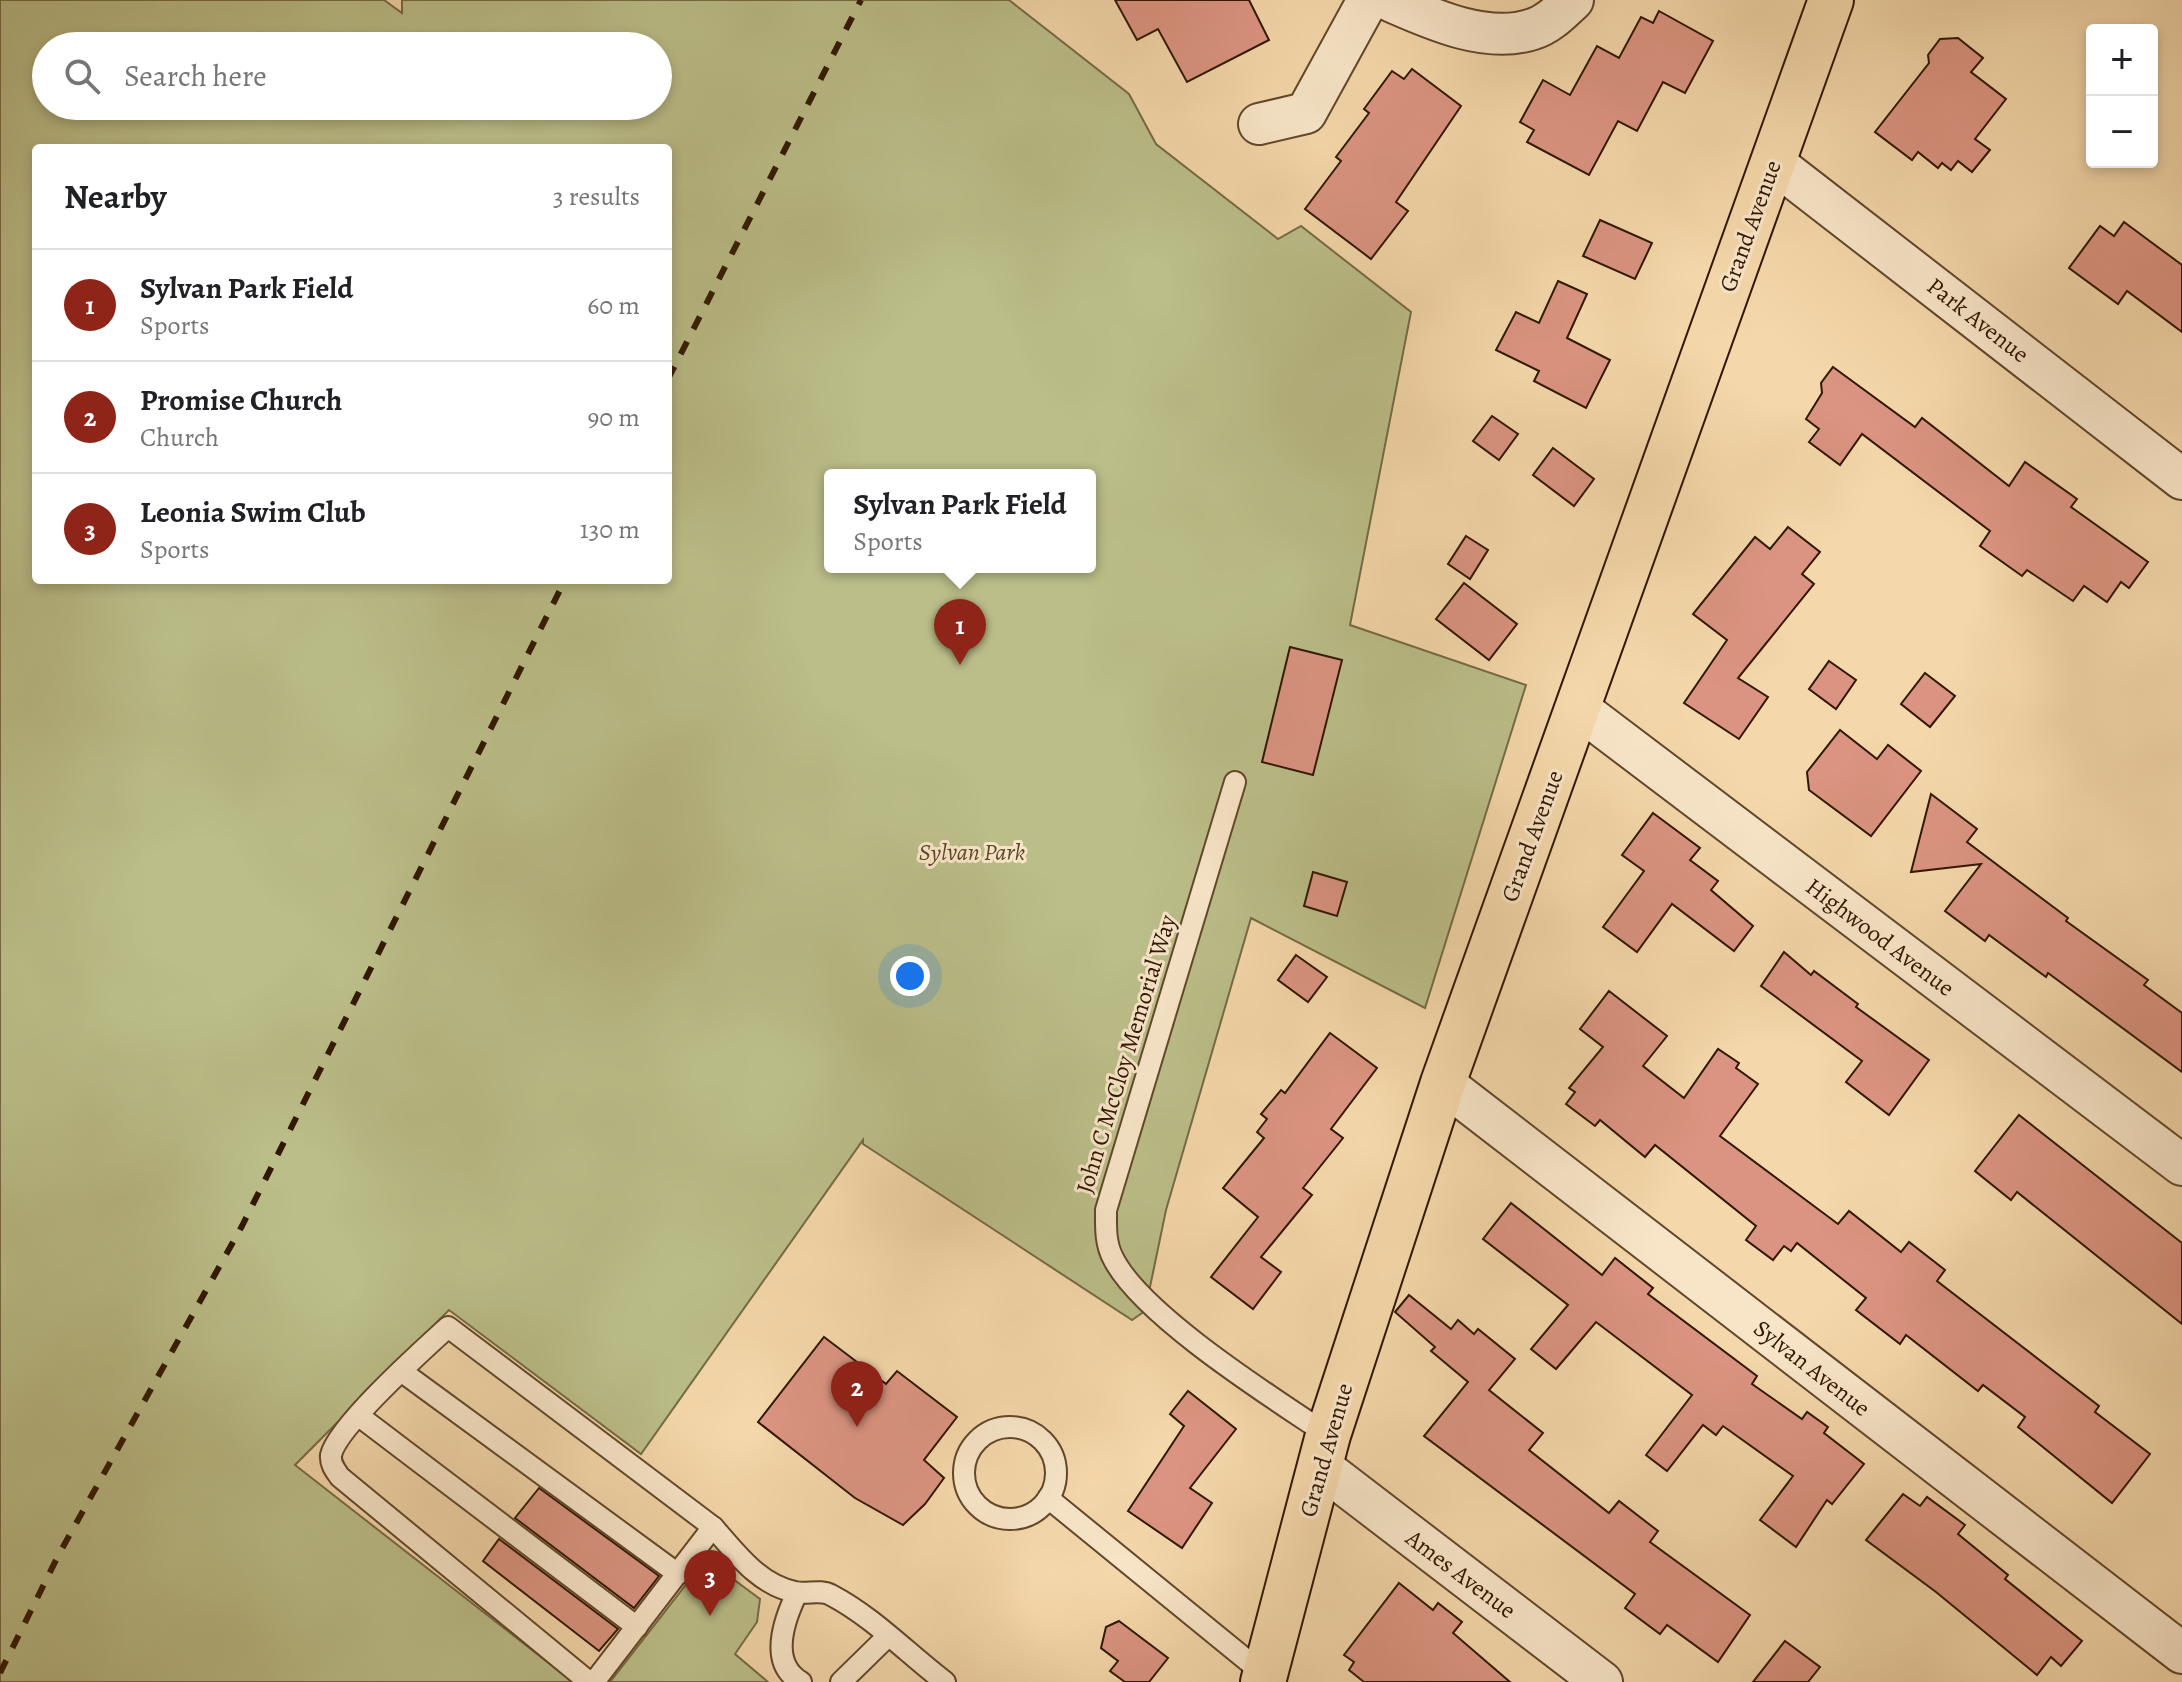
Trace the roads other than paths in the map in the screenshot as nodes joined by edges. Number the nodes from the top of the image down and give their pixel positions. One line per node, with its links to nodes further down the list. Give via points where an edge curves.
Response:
1 (1368, 0): 5 (street, via 1306,113)
2 (1388, 0): 3 (street, via 1433,20 1494,33 1532,30)
3 (1573, 0)
4 (1831, 0): 6 (main road, Grand Avenue)
5 (1259, 124)
6 (1773, 162): 7 (street, Park Avenue); 8 (main road, Grand Avenue)
7 (2182, 479)
8 (1578, 708): 10 (main road, Grand Avenue); 11 (street, Highwood Avenue)
9 (1235, 782): 14 (lane, John C McCloy Memorial Way, via 1106,1210 1106,1234 1112,1258 1129,1282)
10 (1443, 1083): 14 (main road, Grand Avenue); 21 (street, Sylvan Avenue)
11 (2182, 1165)
12 (401, 1371): 13 (lane); 16 (lane, via 448,1327); 17 (lane)
13 (359, 1416): 19 (lane); 23 (lane, via 331,1452 331,1464 340,1477)
14 (1324, 1450): 22 (main road, Grand Avenue); 27 (street, Ames Avenue)
15 (1048, 1498): 15 (lane, via 1056,1470 1045,1442 1034,1433 1005,1426 978,1439 969,1450 964,1481 979,1508 1008,1519 1037,1510); 22 (lane)
16 (713, 1527): 17 (lane); 18 (lane, via 772,1585)
17 (678, 1574): 19 (lane)
18 (797, 1593): 20 (lane, via 827,1592); 24 (lane, via 782,1637 784,1665)
19 (637, 1627): 23 (lane)
20 (888, 1636): 25 (lane); 26 (lane)
21 (2182, 1653)
22 (1264, 1679)
23 (591, 1682)
24 (801, 1682)
25 (841, 1682)
26 (945, 1682)
27 (1602, 1682)

